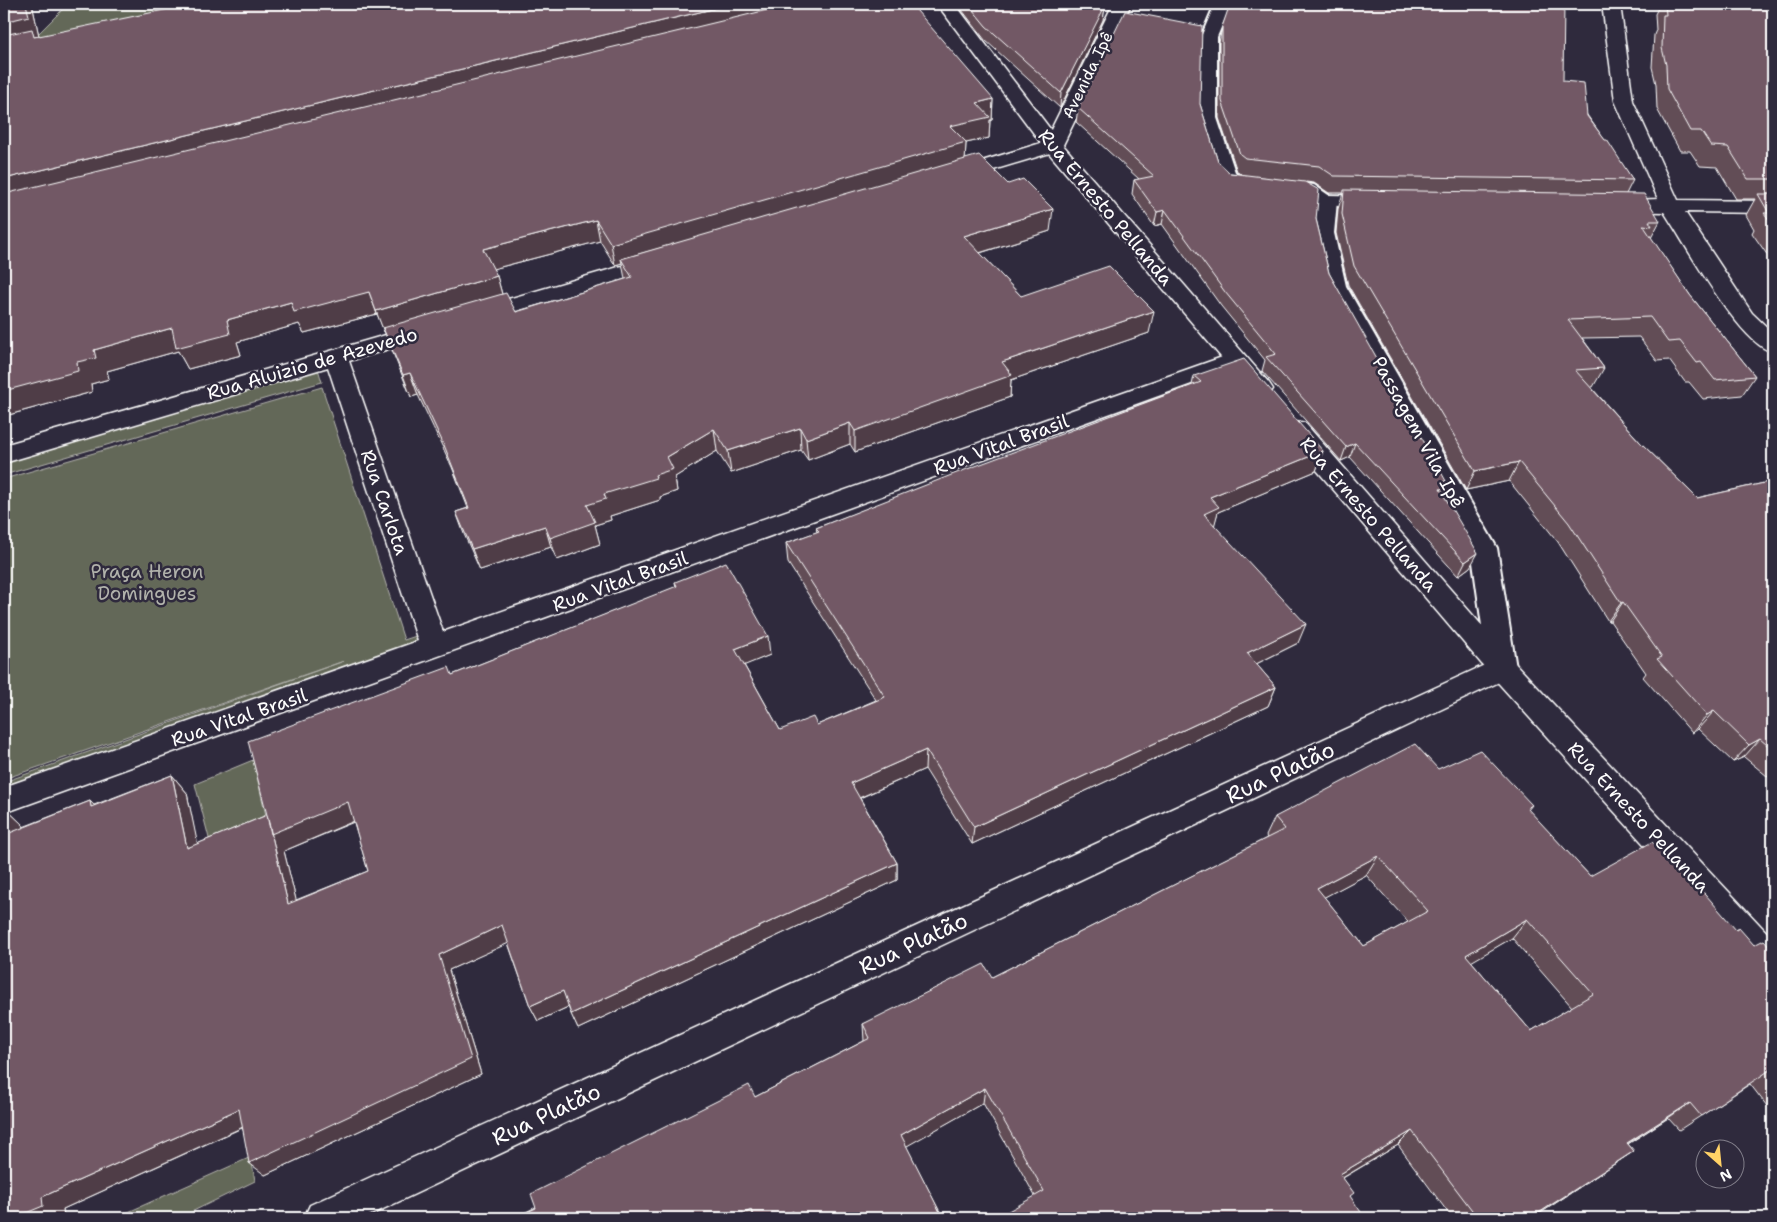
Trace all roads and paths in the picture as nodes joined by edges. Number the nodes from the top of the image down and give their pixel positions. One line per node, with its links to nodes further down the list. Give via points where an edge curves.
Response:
1 (946, 4): 5 (street, Rua Ernesto Pellanda)
2 (1122, 4): 5 (street, Avenida Ipê)
3 (1223, 4): 7 (lane, via 1209,37 1208,118 1226,174 1234,181 1307,190)
4 (1611, 4): 10 (street, via 1624,102)
5 (1053, 146): 6 (street); 15 (street, Rua Ernesto Pellanda)
6 (930, 182)
7 (1327, 201): 8 (street); 18 (lane, Passagem Vila Ipê, via 1324,233 1336,286 1484,548)
8 (1396, 202)
9 (1593, 205): 10 (street)
10 (1672, 206): 11 (street); 13 (street, via 1744,318)
11 (1773, 207)
12 (681, 255): 14 (street, Rua Aluizio de Azevedo)
13 (1773, 345)
14 (336, 356): 16 (street, Rua Aluizio de Azevedo); 17 (street, Rua Carlota)
15 (1236, 360): 17 (street, Rua Vital Brasil); 18 (street, Rua Ernesto Pellanda)
16 (4, 454)
17 (434, 648): 19 (street, Rua Vital Brasil)
18 (1502, 668): 20 (street, Rua Ernesto Pellanda); 21 (street, Rua Platão)
19 (4, 800)
20 (1773, 963)
21 (323, 1218)

